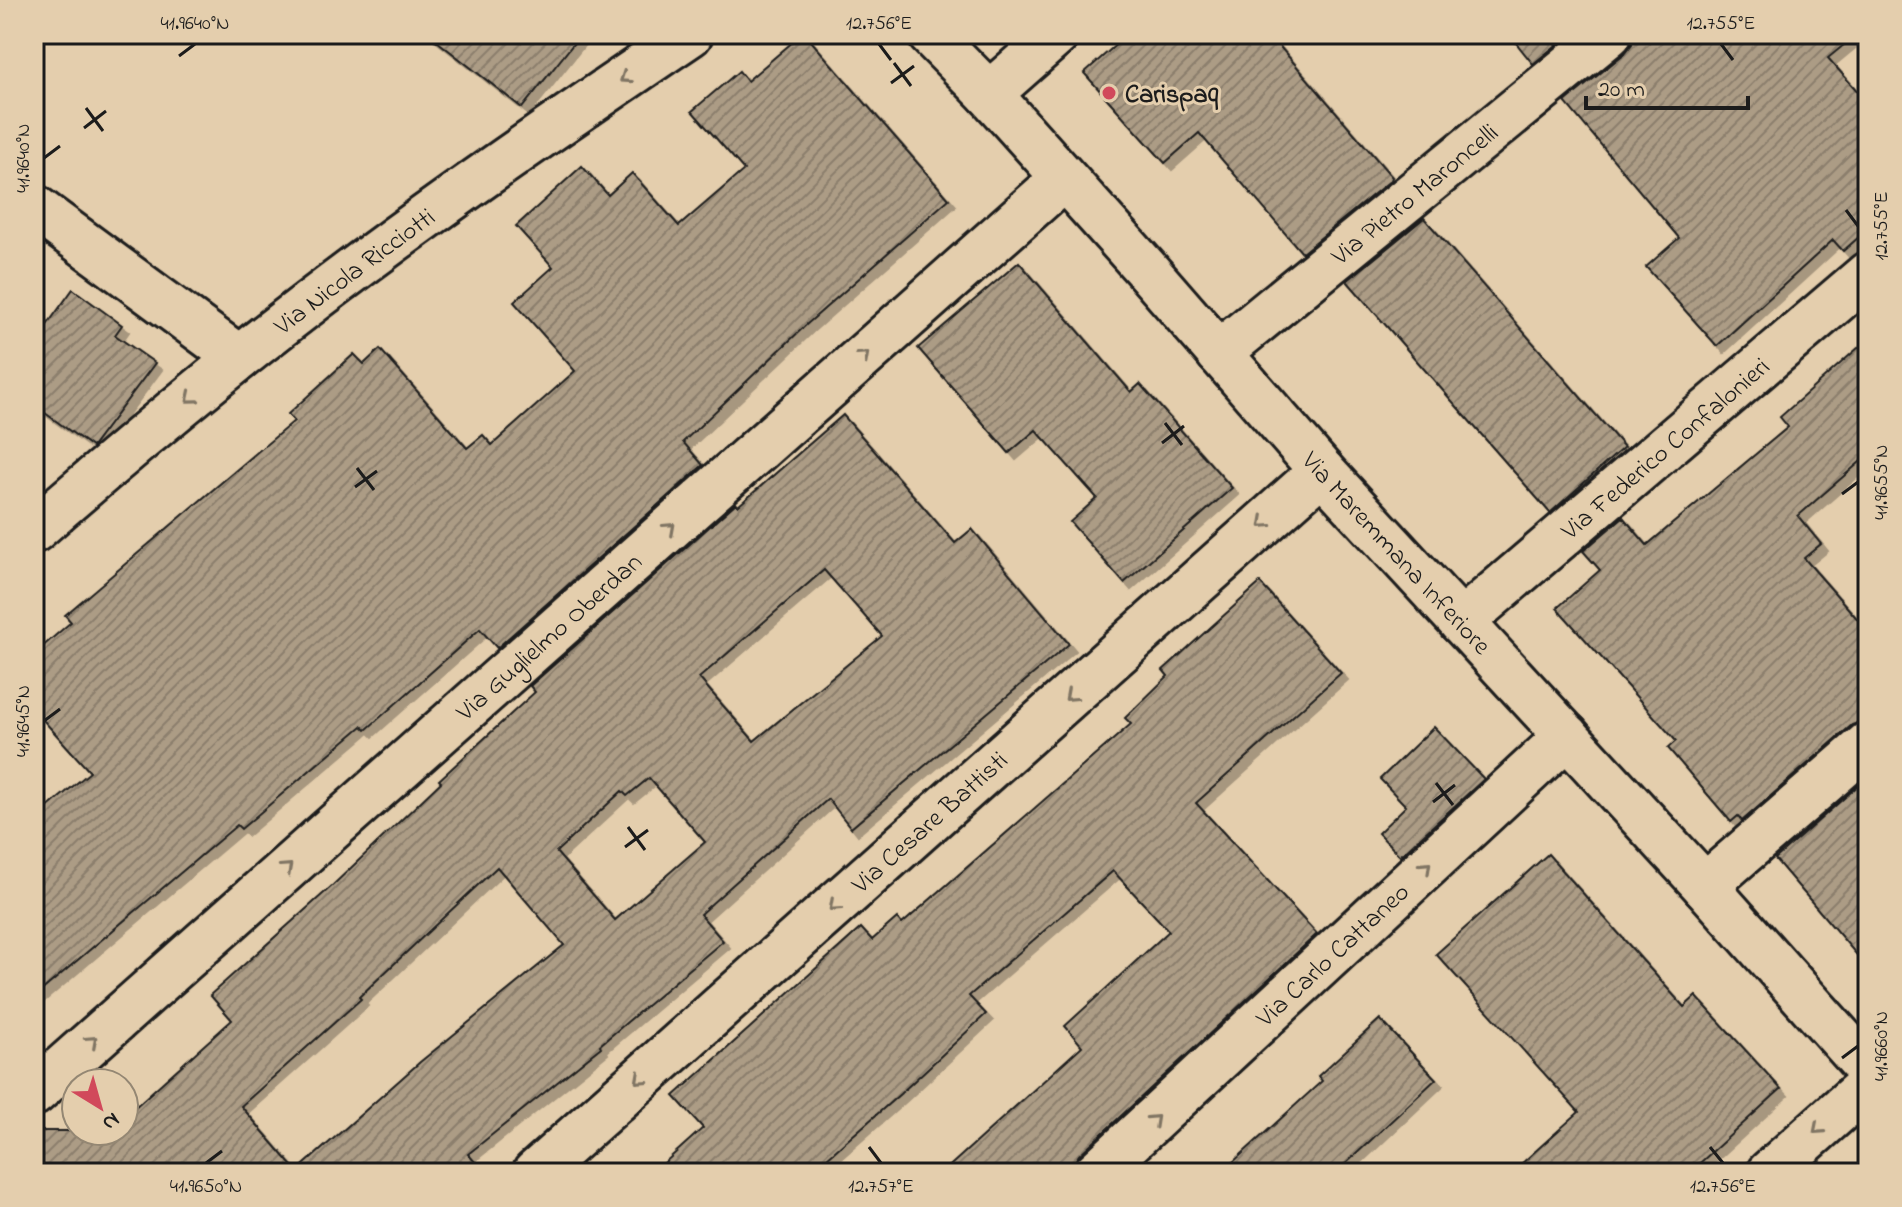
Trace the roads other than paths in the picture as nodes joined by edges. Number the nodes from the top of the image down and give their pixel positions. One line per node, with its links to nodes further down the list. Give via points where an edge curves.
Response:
1 (690, 34): 10 (street, Via Nicola Ricciotti, one-way to 10, via 440,206)
2 (930, 34): 5 (street, Via Maremmana Inferiore)
3 (1057, 34): 5 (street)
4 (1609, 34): 9 (street, Via Pietro Maroncelli)
5 (989, 94): 6 (street, Via Maremmana Inferiore)
6 (1063, 179): 9 (street, Via Maremmana Inferiore); 19 (street, Via Guglielmo Oberdan, one-way to 6)
7 (34, 207): 10 (street)
8 (1868, 274): 13 (street, Via Federico Confalonieri)
9 (1219, 353): 11 (street, Via Maremmana Inferiore)
10 (239, 358): 12 (street, Via Nicola Ricciotti, one-way to 12)
11 (1322, 471): 13 (street, Via Maremmana Inferiore); 20 (street, Via Cesare Battisti, one-way to 20)
12 (34, 530)
13 (1461, 622): 14 (street, Via Maremmana Inferiore)
14 (1567, 736): 16 (street, Via Maremmana Inferiore); 21 (street, Via Carlo Cattaneo, one-way to 14)
15 (1868, 744): 16 (street)
16 (1705, 886): 17 (street, Via Maremmana Inferiore)
17 (1868, 1069)
18 (1868, 1085): 22 (street, one-way to 22)
19 (34, 1093)
20 (535, 1173)
21 (1096, 1173)
22 (1769, 1173)

